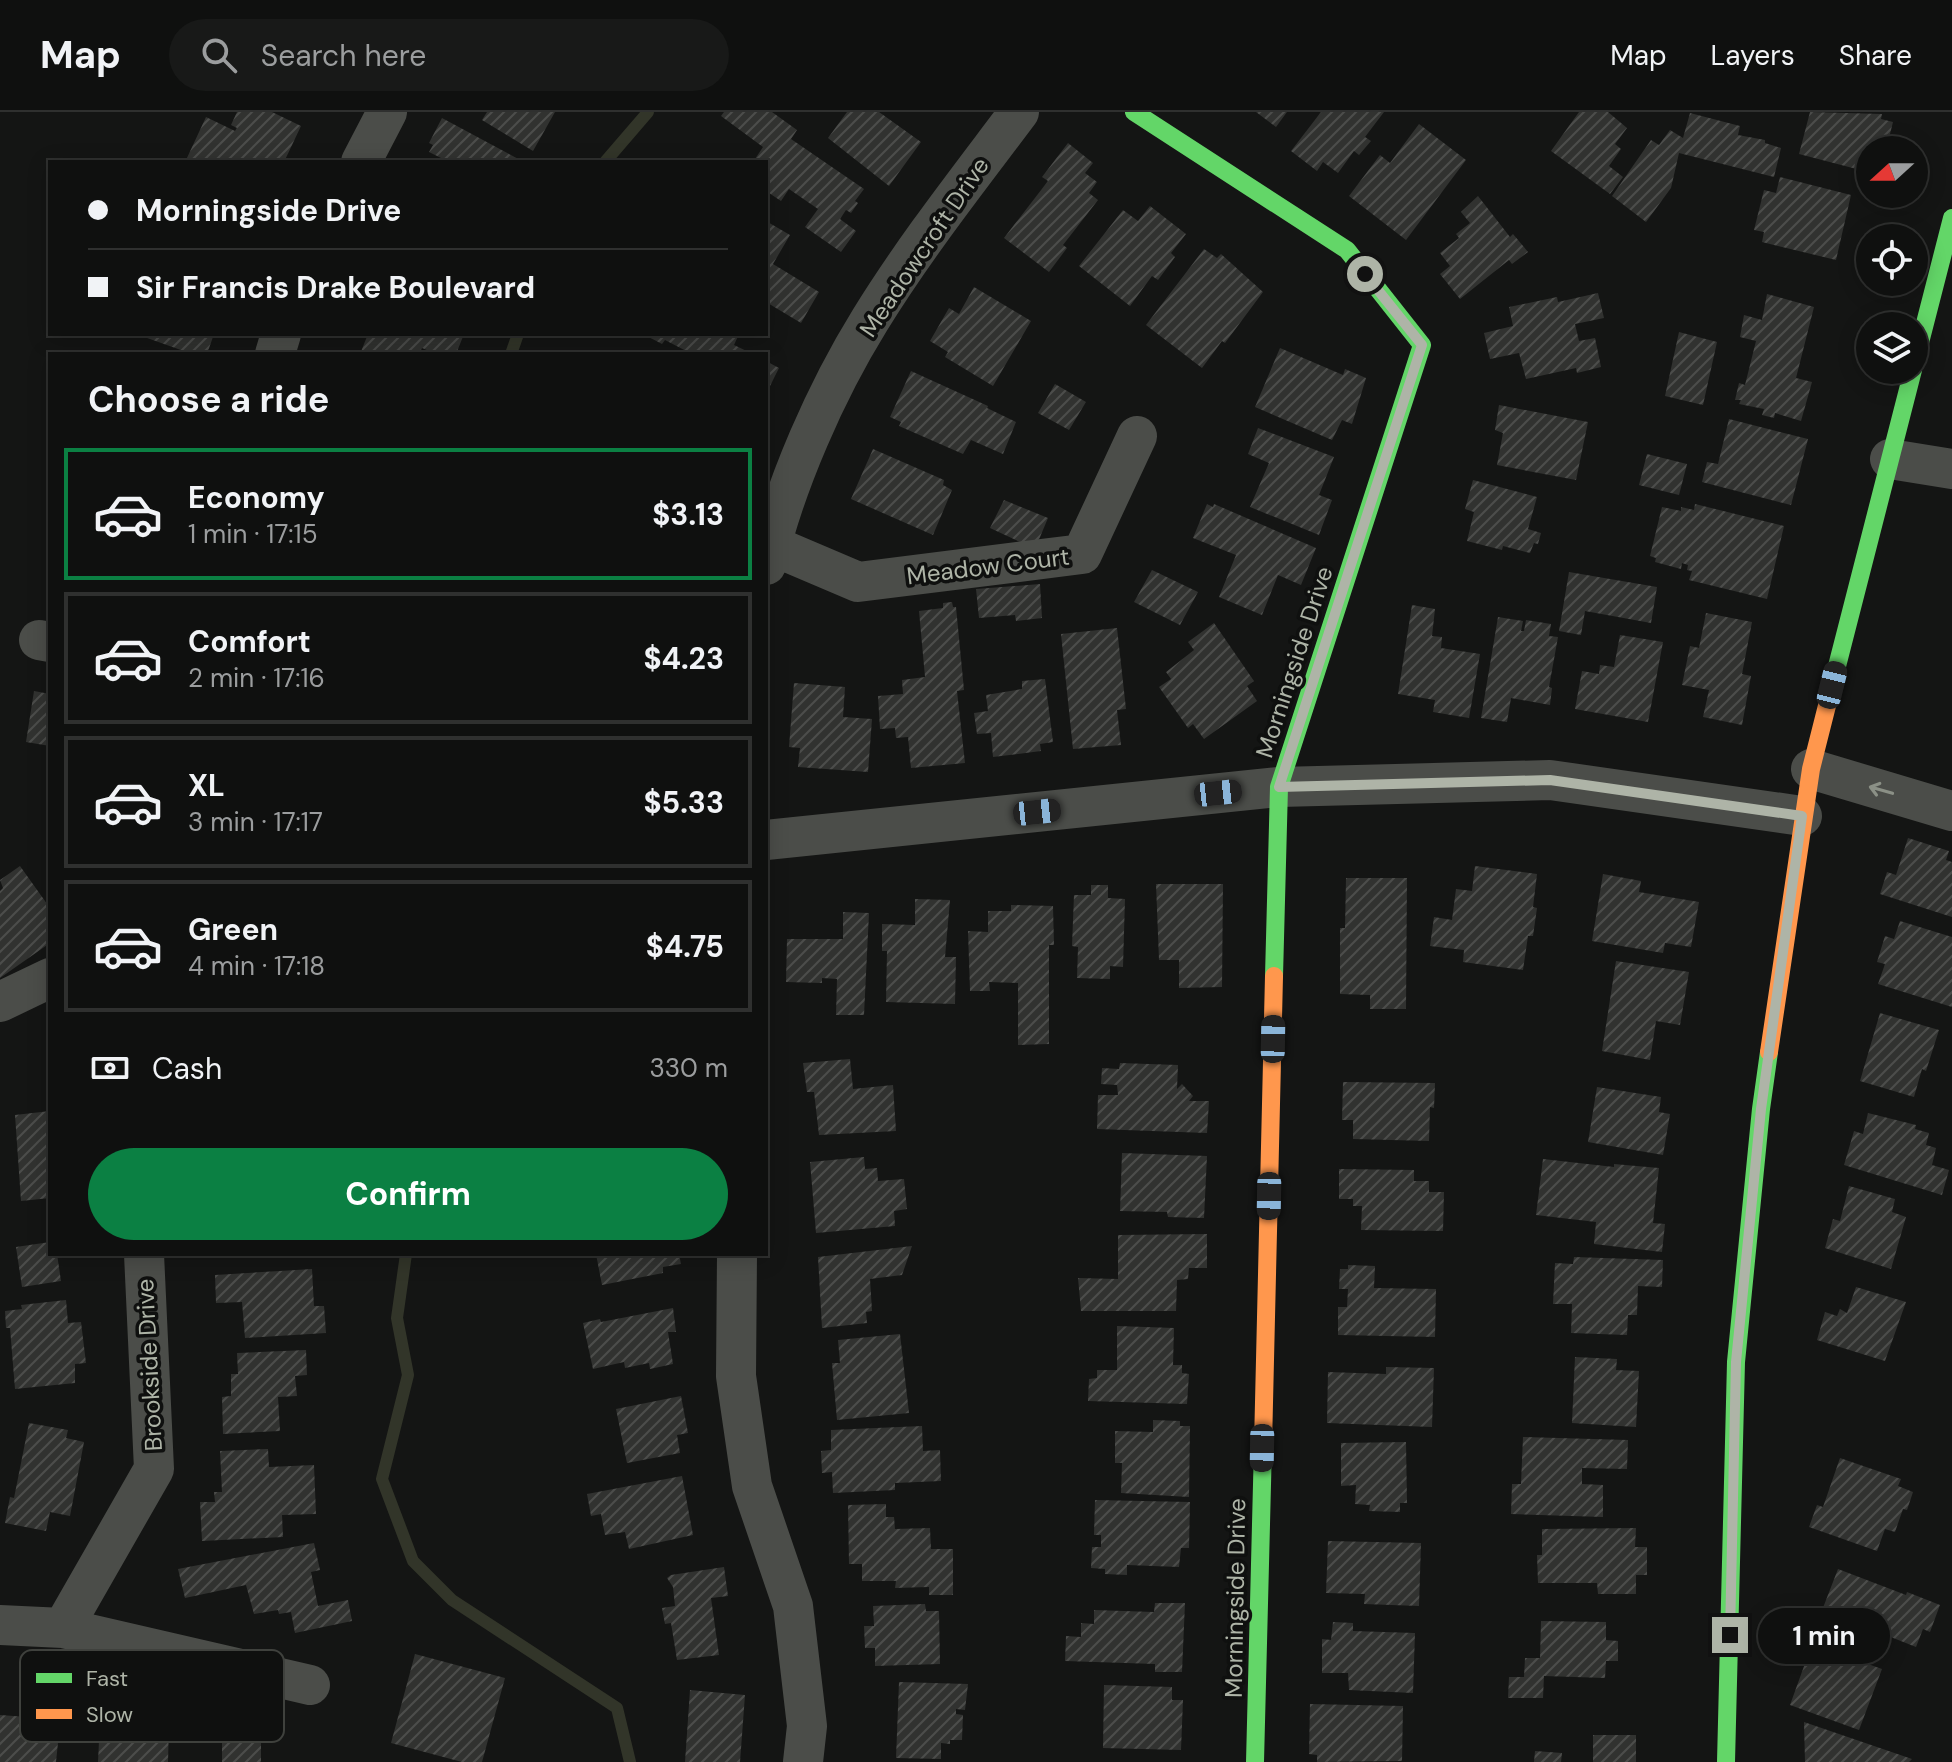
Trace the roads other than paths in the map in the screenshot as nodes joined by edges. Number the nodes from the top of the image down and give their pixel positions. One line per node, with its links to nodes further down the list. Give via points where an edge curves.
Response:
1 (387, 112): 4 (street)
2 (1019, 112): 11 (street, Meadowcroft Drive, via 870,321 811,433)
3 (1134, 112): 13 (street, Morningside Drive, via 1347,250 1422,345)
4 (362, 160)
5 (1952, 218): 6 (street)
6 (1928, 312)
7 (1909, 384): 9 (street)
8 (1137, 436): 11 (street, Meadow Court, via 1082,554 858,582)
9 (1890, 459): 10 (street); 12 (street)
10 (1952, 469)
11 (768, 555)
12 (1811, 769): 14 (street, one-way to 12); 15 (street)
13 (1279, 787): 15 (street, via 1550,780); 16 (street); 27 (street, Morningside Drive)
14 (1952, 811)
15 (1802, 816): 28 (street, via 1761,1109 1736,1362)
16 (768, 840)
17 (48, 979): 18 (street)
18 (0, 1002)
19 (144, 1256): 22 (street, Brookside Drive, via 154,1469)
20 (737, 1256): 26 (street, via 736,1376 752,1486 793,1606 807,1726)
21 (0, 1625): 22 (street)
22 (63, 1628): 23 (street)
23 (158, 1650)
24 (284, 1679): 25 (street)
25 (310, 1685)
26 (803, 1762)
27 (1255, 1762)
28 (1726, 1762)

